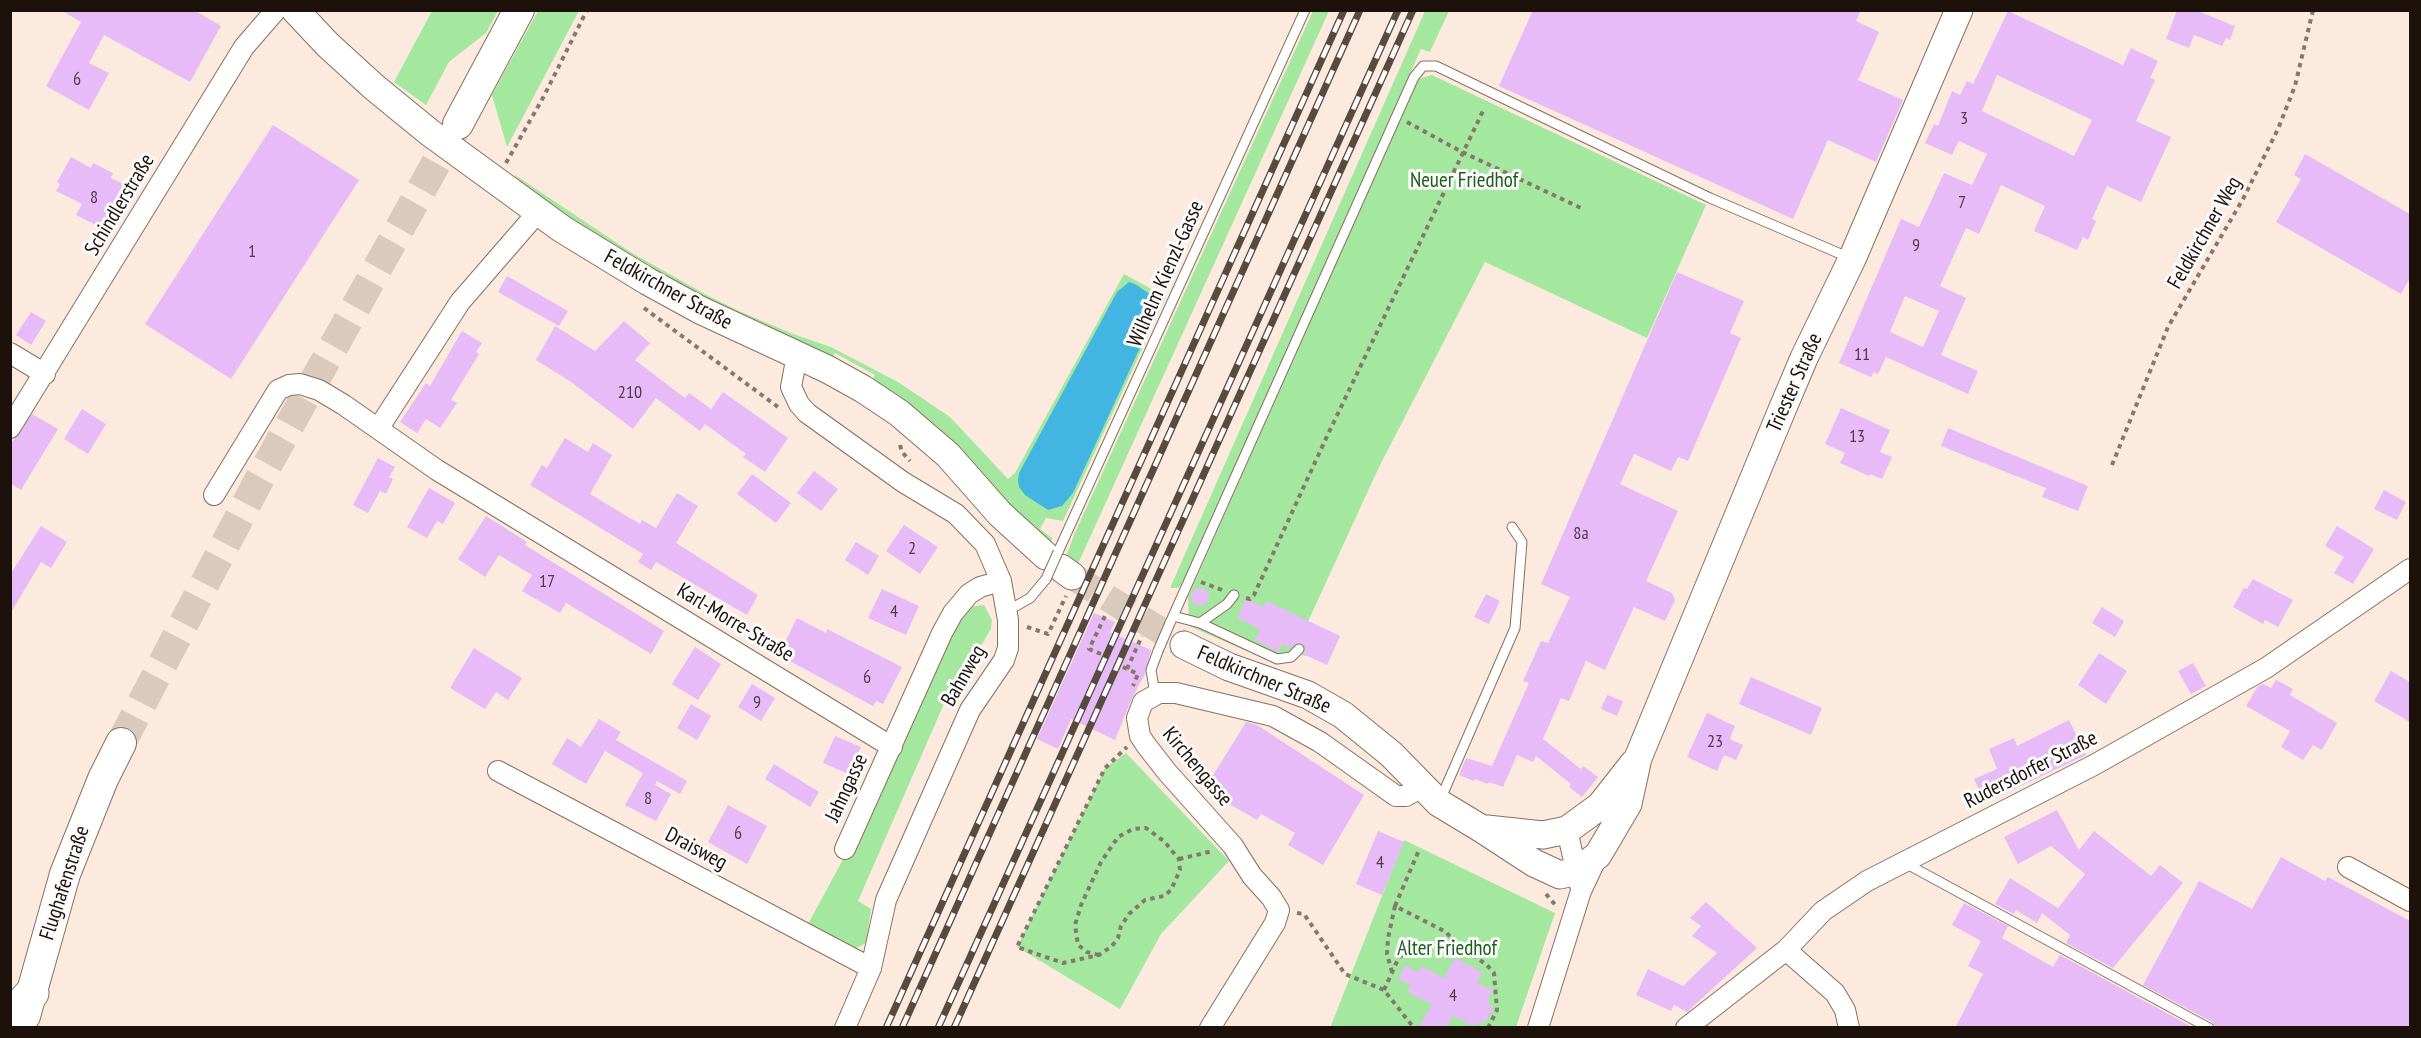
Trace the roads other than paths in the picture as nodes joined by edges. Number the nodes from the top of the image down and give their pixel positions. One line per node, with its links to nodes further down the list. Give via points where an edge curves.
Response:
1 (276, 10): 11 (street, Schindlerstraße, via 244,47)
2 (295, 10): 7 (street, Feldkirchner Straße, via 374,87)
3 (519, 10): 6 (main road)
4 (1305, 10): 17 (lane, Wilhelm Kienzl-Gasse)
5 (1959, 10): 8 (street, Triester Straße)
6 (458, 124)
7 (538, 212): 10 (street, Feldkirchner Straße, via 647,281); 13 (street, via 460,302)
8 (1852, 260): 22 (lane, via 1710,198 1436,66 1418,71 1191,577); 27 (street, Triester Straße, via 1804,358)
9 (10, 353): 11 (street)
10 (797, 355): 17 (street, Feldkirchner Straße, via 863,389 915,426); 18 (street, Bahnweg, via 791,387 799,404 820,424 956,514 986,544)
11 (45, 374): 12 (street, Schindlerstraße)
12 (10, 428)
13 (378, 429): 14 (street, Karl-Morre-Straße, via 319,390 289,385 278,390 271,400); 26 (street, Karl-Morre-Straße, via 437,470)
14 (214, 495)
15 (1512, 527): 29 (lane, via 1522,542 1515,628)
16 (2410, 569): 33 (street, Rudersdorfer Straße, via 2266,668 2094,765)
17 (1059, 570): 20 (lane, Wilhelm Kienzl-Gasse, via 1030,598)
18 (1000, 581): 20 (street, Bahnweg); 26 (street, via 969,594 953,613)
19 (1234, 595): 21 (lane)
20 (1006, 608): 38 (street, Bahnweg, via 1009,635 1004,660 969,710 886,900)
21 (1200, 623): 22 (lane); 23 (lane, via 1277,659 1291,657)
22 (1171, 634): 24 (lane, via 1151,669); 29 (street, Feldkirchner Straße, via 1229,667 1328,705 1375,739)
23 (1299, 649)
24 (1155, 694): 29 (street, Kirchengasse, via 1176,693 1273,716 1320,742 1396,796); 43 (street, Kirchengasse, via 1139,710 1140,736 1233,846 1279,910 1275,923)
25 (122, 743): 39 (main road, Flughafenstraße, via 102,779 64,874)
26 (892, 747): 32 (street, Jahngasse)
27 (1638, 758): 31 (street, via 1600,806); 35 (street, via 1628,804)
28 (498, 771): 38 (street, Draisweg)
29 (1430, 795): 30 (street, Feldkirchner Straße)
30 (1482, 829): 31 (street, via 1543,835); 35 (street, Feldkirchner Straße, via 1534,863)
31 (1567, 830): 35 (street)
32 (845, 849)
33 (1903, 862): 37 (street, Rudersdorfer Straße, via 1867,880 1823,911); 47 (lane)
34 (2348, 867): 36 (street)
35 (1579, 881): 44 (street)
36 (2410, 901)
37 (1786, 950): 45 (street, Rudersdorfer Straße); 46 (street, via 1835,993)
38 (871, 968): 42 (street, Bahnweg)
39 (32, 993): 40 (highway); 41 (main road, Flughafenstraße)
40 (10, 1017)
41 (22, 1028)
42 (845, 1028)
43 (1210, 1028)
44 (1538, 1028)
45 (1686, 1028)
46 (1849, 1028)
47 (2209, 1028)

